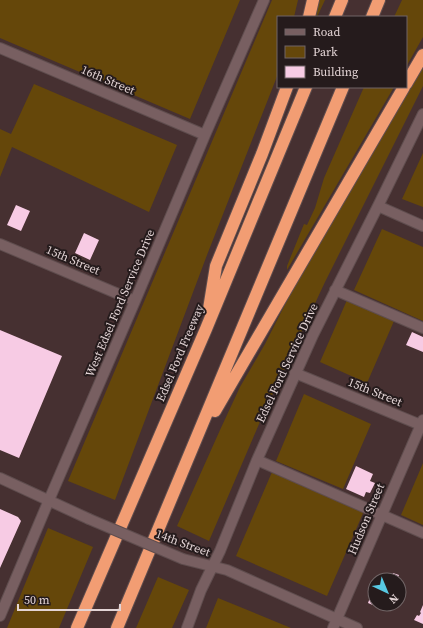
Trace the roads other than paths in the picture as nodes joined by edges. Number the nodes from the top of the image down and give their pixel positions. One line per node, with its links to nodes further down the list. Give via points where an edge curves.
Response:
1 (264, 0): 16 (street, West Edsel Ford Service Drive)
2 (313, 0): 5 (highway)
3 (342, 0): 6 (highway)
4 (379, 0): 7 (highway)
5 (309, 16)
6 (335, 16)
7 (372, 16)
8 (0, 48): 16 (street, 16th Street)
9 (423, 55): 10 (highway)
10 (407, 82)
11 (287, 88): 23 (highway, via 216,266)
12 (306, 88): 23 (highway, Edsel Ford Freeway)
13 (343, 88): 26 (highway)
14 (403, 88): 26 (highway)
15 (423, 114): 17 (street, Edsel Ford Service Drive)
16 (205, 135): 21 (street, West Edsel Ford Service Drive)
17 (378, 206): 18 (street); 20 (street, Edsel Ford Service Drive)
18 (423, 226)
19 (0, 244): 21 (street, 15th Street)
20 (335, 290): 22 (street); 24 (street, Edsel Ford Service Drive)
21 (135, 301): 29 (street, West Edsel Ford Service Drive)
22 (423, 328)
23 (206, 329): 35 (highway, Edsel Ford Freeway)
24 (295, 373): 25 (street, 15th Street); 27 (street, Edsel Ford Service Drive)
25 (422, 424): 30 (street, Hudson Street)
26 (191, 452): 36 (highway)
27 (257, 460): 30 (street); 32 (street, Edsel Ford Service Drive)
28 (0, 478): 29 (street, 14th Street)
29 (49, 500): 32 (street, 14th Street, bridge, via 183,559); 33 (street, West Edsel Ford Service Drive)
30 (382, 515): 31 (street); 34 (street, Hudson Street)
31 (423, 533)
32 (213, 567): 34 (street, 14th Street, via 227,570); 37 (street, Edsel Ford Service Drive, via 201,590)
33 (0, 616)
34 (335, 623): 38 (street, 14th Street)
35 (77, 628)
36 (116, 628)
37 (187, 628)
38 (357, 628)

